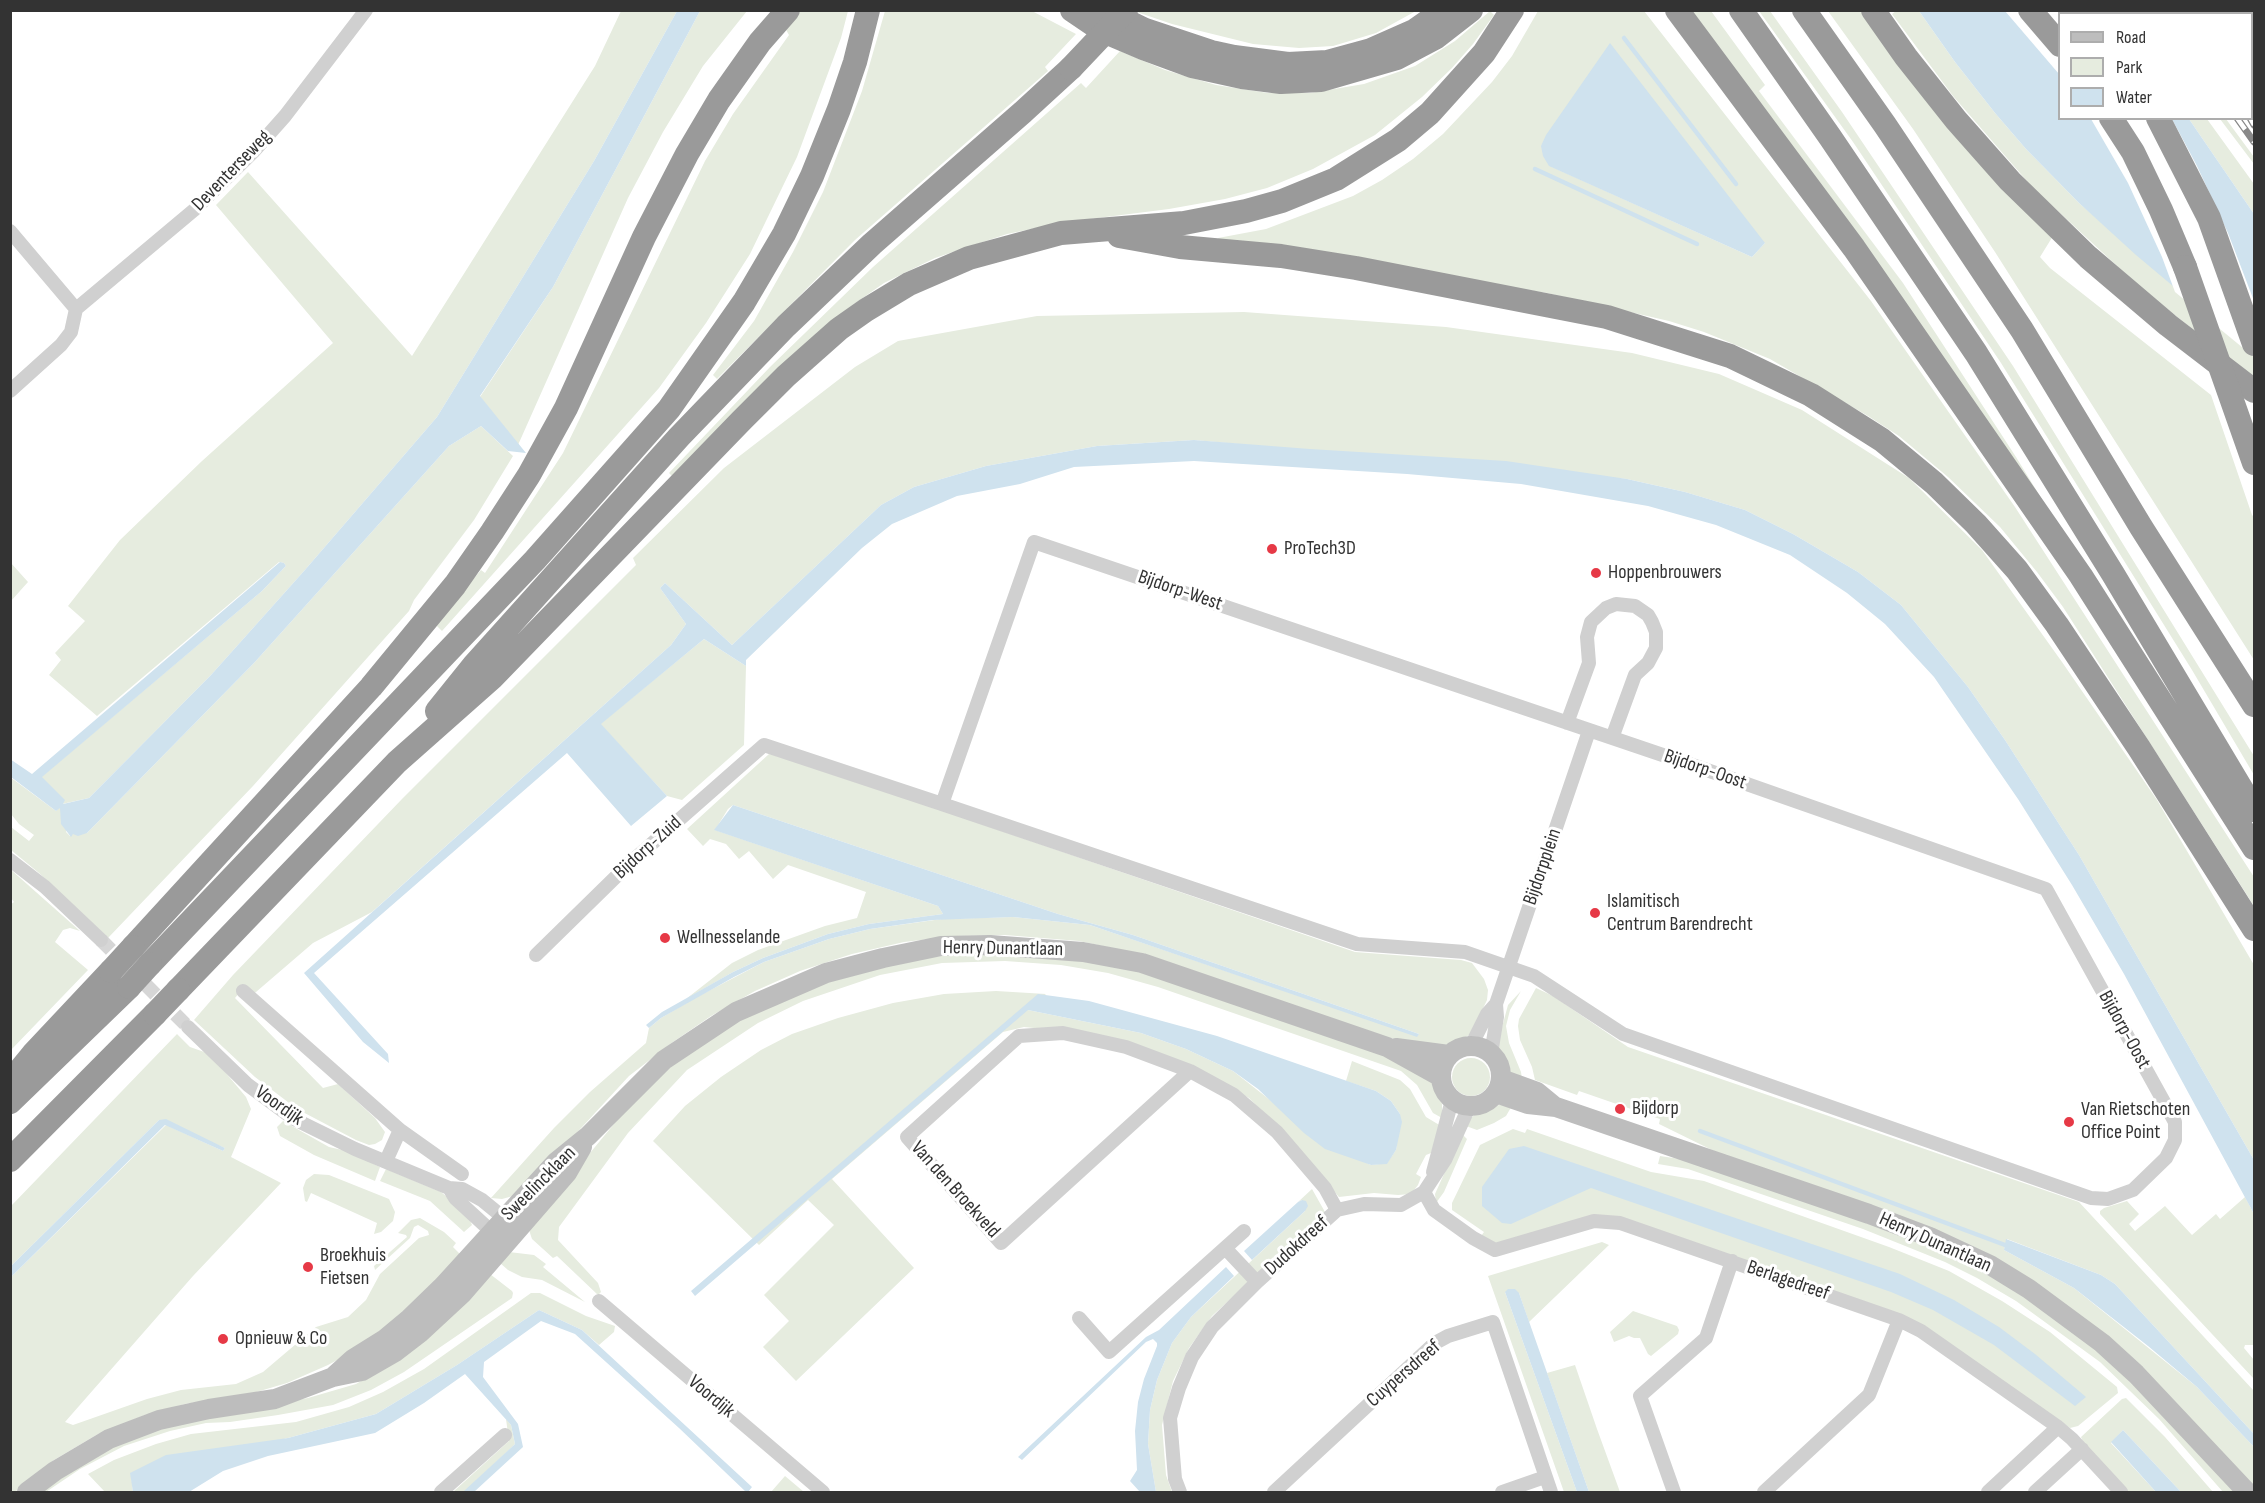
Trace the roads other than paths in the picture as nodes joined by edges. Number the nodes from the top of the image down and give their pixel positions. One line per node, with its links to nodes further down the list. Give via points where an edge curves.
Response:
1 (366, 10): 20 (street, Deventerseweg, via 254,152 194,210)
2 (788, 10): 38 (highway, bridge, via 718,100 645,237 566,408 529,475 471,562 371,687 133,947)
3 (868, 10): 38 (highway, bridge, via 839,109 784,234 744,302 669,409 535,560 150,964)
4 (1072, 10): 8 (highway, via 1103,31 1192,66 1281,82 1321,80 1397,58 1434,38)
5 (1104, 10): 7 (highway, via 1145,30 1203,50 1288,64 1327,62 1371,50 1414,31)
6 (1126, 10): 29 (highway, bridge, via 1071,68 866,249 762,350 474,665)
7 (1443, 10)
8 (1471, 10)
9 (1512, 10): 18 (highway, via 1484,53 1430,113 1398,140 1336,179 1282,201 1220,216 1184,223)
10 (1677, 10): 32 (highway, via 1854,248 2061,548)
11 (1741, 10): 31 (highway, via 1976,353)
12 (1804, 10): 25 (highway, via 2022,330)
13 (1873, 10): 23 (highway, via 1956,120 2010,181 2088,257)
14 (2030, 10): 15 (highway)
15 (2058, 43)
16 (2112, 120): 24 (highway, bridge, via 2133,152 2173,238)
17 (2159, 120): 21 (highway, via 2209,218)
18 (1085, 230): 29 (highway, via 1022,242 944,267 839,329 741,421 493,677); 34 (highway, via 1180,247 1281,256 1356,268 1607,317 1730,356 1811,395 1882,440 1934,483 2017,570 2139,748)
19 (10, 231): 20 (street)
20 (76, 309): 22 (street, via 71,332 61,345)
21 (2254, 344)
22 (10, 391)
23 (2254, 391)
24 (2254, 463)
25 (2254, 705)
26 (1568, 723): 27 (street, Bijdorp-West); 28 (street, via 1589,663 1587,637 1591,622 1616,604 1635,606 1652,622 1656,648 1635,675); 30 (street, Bijdorp-West, via 1034,542)
27 (1589, 731): 28 (street, Bijdorp-Oost); 37 (street, Bijdorpplein)
28 (1612, 738): 37 (street, Bijdorp-Oost, via 2046,889 2175,1122 2175,1140 2166,1158 2133,1190 2108,1199 2091,1198 1623,1034 1534,976)
29 (397, 762): 54 (highway, bridge)
30 (942, 804): 36 (street, Bijdorp-Zuid, via 764,745 631,862); 37 (street, via 1357,944 1465,952)
31 (2254, 810)
32 (2254, 848)
33 (10, 860): 35 (street)
34 (2254, 929)
35 (101, 940)
36 (536, 955)
37 (1509, 968): 40 (street, Bijdorpplein)
38 (120, 979): 48 (highway, via 33,1054); 50 (highway)
39 (243, 991): 52 (street)
40 (1496, 1004): 42 (street, Bijdorpplein); 44 (street, Bijdorpplein)
41 (188, 1027): 55 (street, Voordijk, via 286,1114)
42 (1470, 1046): 44 (main road); 45 (main road)
43 (1387, 1047): 45 (main road); 47 (main road); 53 (main road, Henry Dunantlaan, via 1142,963 1050,948 940,946 826,972 736,1012 664,1060)
44 (1491, 1054): 49 (main road, via 1500,1068)
45 (1449, 1055): 47 (main road)
46 (1190, 1071): 46 (street, Van den Broekveld, via 1001,1243 908,1137 1019,1036 1063,1033 1126,1047); 59 (street, Van den Broekveld, via 1234,1095 1276,1132 1325,1188)
47 (1441, 1077): 51 (main road, via 1446,1093)
48 (10, 1082)
49 (1499, 1086): 51 (main road, via 1485,1104); 86 (main road, Henry Dunantlaan, via 1537,1092 1556,1107 1869,1214 1990,1265 2102,1343)
50 (10, 1102)
51 (1461, 1103): 58 (street, via 1445,1160)
52 (400, 1130): 55 (street); 56 (street)
53 (588, 1136): 60 (main road, Sweelincklaan, via 556,1162); 62 (main road, Sweelincklaan, via 567,1173)
54 (10, 1160)
55 (386, 1161): 57 (street, Voordijk)
56 (462, 1174)
57 (448, 1188): 60 (street, Voordijk, via 455,1198); 60 (street, Voordijk, via 462,1189 482,1200)
58 (1424, 1192): 59 (street, Dudokdreef, via 1401,1205 1364,1204); 64 (street, Berlagedreef, via 1434,1210 1495,1250 1594,1221 1620,1223)
59 (1337, 1210): 65 (street, Dudokdreef)
60 (498, 1225): 62 (street, Voordijk); 69 (main road, Sweelincklaan, via 409,1318)
61 (1244, 1231): 63 (street)
62 (513, 1236): 69 (main road, Sweelincklaan, via 421,1332 362,1371)
63 (1225, 1248): 65 (street, Dudokdreef); 67 (street, via 1109,1352)
64 (1732, 1261): 68 (street, Berlagedreef); 81 (street, via 1706,1338 1640,1396)
65 (1257, 1282): 77 (street, Dudokdreef, via 1212,1327 1192,1357 1179,1388 1170,1418 1175,1479)
66 (599, 1301): 76 (street, Voordijk)
67 (1079, 1318)
68 (1899, 1320): 70 (street, Berlagedreef, via 1921,1331); 82 (street, via 1869,1395)
69 (333, 1377): 74 (main road, Sweelincklaan, via 275,1399 159,1420 109,1439)
70 (2058, 1427): 72 (street, Berlagedreef); 83 (street)
71 (505, 1435): 75 (street)
72 (2082, 1449): 84 (street); 85 (street, Berlagedreef)
73 (1545, 1477): 78 (street, Cuypersdreef, via 1493,1322 1435,1343); 79 (street); 80 (street, Cuypersdreef)
74 (27, 1492)
75 (441, 1492)
76 (823, 1492)
77 (1180, 1492)
78 (1274, 1492)
79 (1502, 1492)
80 (1551, 1492)
81 (1674, 1492)
82 (1764, 1492)
83 (1988, 1492)
84 (2035, 1492)
85 (2121, 1492)
86 (2247, 1492)

